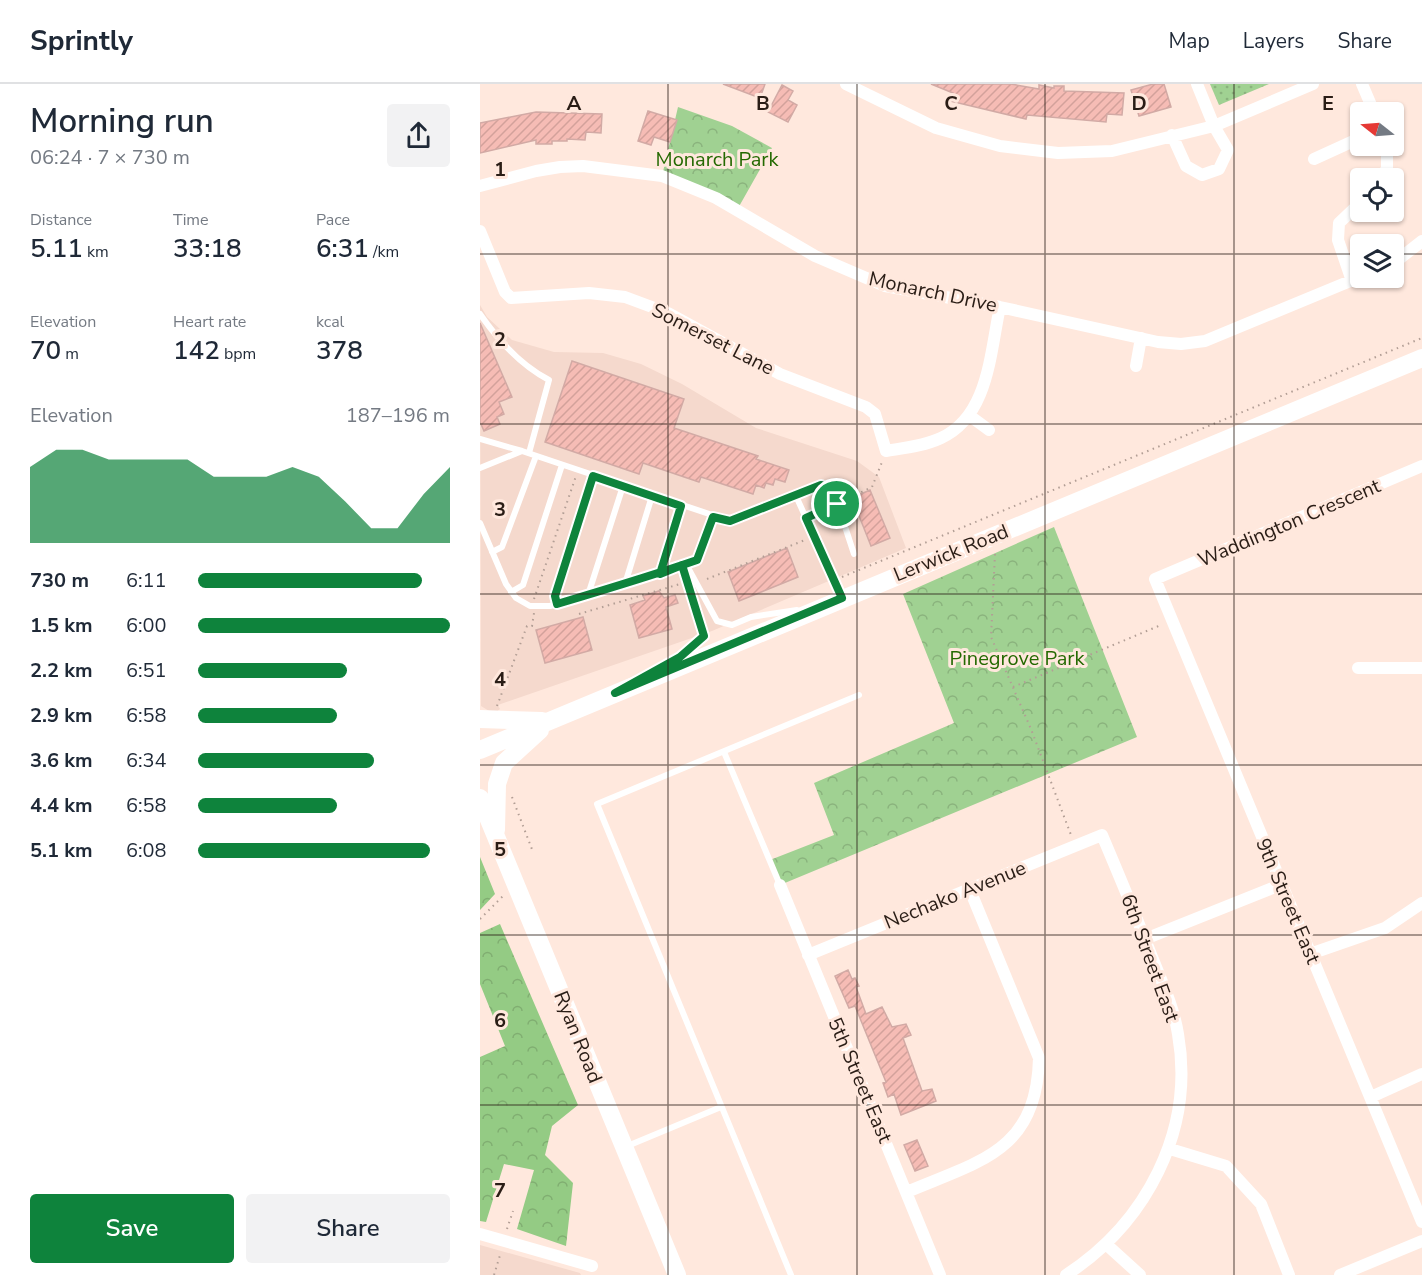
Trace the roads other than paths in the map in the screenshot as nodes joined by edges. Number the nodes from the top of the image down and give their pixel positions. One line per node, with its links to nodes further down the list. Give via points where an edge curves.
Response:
1 (846, 84): 7 (street, via 936,128 1000,146 1058,153 1112,151)
2 (1197, 84): 6 (street)
3 (1313, 84): 6 (street)
4 (1362, 84): 5 (street)
5 (1370, 102)
6 (1214, 126): 7 (street); 7 (street, via 1228,150 1219,169 1202,175 1186,166)
7 (1172, 135)
8 (1350, 143): 9 (street)
9 (1314, 159)
10 (480, 186): 17 (street, Monarch Drive, via 536,171 571,167 662,176 716,198 815,256 885,286)
11 (1350, 213): 15 (street, via 1339,224 1338,240)
12 (480, 231): 22 (street, Somerset Lane, via 511,298 559,293 625,297 668,313 780,374 866,407 875,414 886,451 942,438)
13 (1422, 241): 14 (street)
14 (1404, 255)
15 (1350, 266)
16 (1350, 281): 19 (street, Monarch Drive, via 1205,341 1181,344)
17 (999, 307): 19 (street, Monarch Drive); 22 (street, via 981,393)
18 (480, 314): 25 (lane, via 531,371 549,380)
19 (1141, 338): 21 (street)
20 (1422, 358): 44 (main road, Lerwick Road)
21 (1136, 366)
22 (970, 416): 23 (street)
23 (988, 430)
24 (480, 439): 25 (lane)
25 (529, 453): 26 (lane); 28 (lane); 36 (lane, via 502,547)
26 (562, 465): 29 (lane); 42 (lane, via 523,585)
27 (1422, 466): 40 (street, Waddington Crescent)
28 (480, 468)
29 (593, 476): 30 (lane); 45 (lane, via 555,596)
30 (623, 486): 31 (lane); 43 (lane)
31 (652, 496): 33 (lane); 41 (lane)
32 (796, 496): 34 (lane, via 730,521); 37 (lane, via 821,485 832,490); 44 (lane)
33 (681, 506): 34 (lane); 39 (lane)
34 (713, 517): 38 (lane, via 697,560)
35 (480, 523): 36 (lane)
36 (492, 552): 42 (lane)
37 (854, 554)
38 (684, 564): 39 (lane); 46 (lane, via 717,621 732,625 751,617); 49 (lane, via 704,636 680,657)
39 (660, 574): 41 (lane)
40 (1155, 579): 60 (street, 9th Street East)
41 (625, 584): 43 (lane)
42 (512, 592): 45 (lane, via 534,606)
43 (588, 595): 45 (lane)
44 (842, 598): 46 (main road, Lerwick Road)
45 (557, 604)
46 (824, 606): 49 (main road, Lerwick Road)
47 (1358, 668): 48 (street)
48 (1422, 668)
49 (615, 693): 52 (main road, Lerwick Road)
50 (859, 695): 54 (lane)
51 (487, 716): 52 (main road)
52 (550, 721): 53 (main road, Lerwick Road); 58 (main road, via 504,764 497,784)
53 (480, 750)
54 (724, 752): 59 (lane); 68 (lane, via 597,804)
55 (480, 798): 58 (main road, Ryan Road)
56 (480, 819): 58 (main road)
57 (1102, 835): 61 (street, Nechako Avenue); 63 (street, 6th Street East)
58 (495, 837): 69 (main road, Ryan Road)
59 (780, 885): 65 (street, 5th Street East)
60 (1280, 885): 63 (street); 64 (street, 9th Street East)
61 (970, 890): 65 (street, Nechako Avenue); 71 (street, via 1039,1058 1038,1086 1021,1128 1005,1146)
62 (1422, 903): 64 (street, via 1385,928)
63 (1145, 939): 70 (street, 6th Street East, via 1178,1033 1183,1079)
64 (1310, 954): 67 (street, 9th Street East)
65 (808, 955): 71 (street, 5th Street East)
66 (1422, 1074): 67 (street)
67 (1371, 1097): 72 (street, 9th Street East)
68 (722, 1107): 69 (lane); 78 (lane)
69 (624, 1148): 77 (main road, Ryan Road)
70 (1170, 1149): 75 (street, 6th Street East, via 1144,1200); 82 (street, via 1226,1166 1261,1204)
71 (907, 1192): 79 (street, 5th Street East)
72 (1422, 1222)
73 (480, 1234): 76 (street)
74 (1422, 1241): 83 (street)
75 (1107, 1245): 80 (street, 6th Street East); 81 (street)
76 (594, 1270)
77 (677, 1275)
78 (791, 1275)
79 (940, 1275)
80 (1066, 1275)
81 (1140, 1275)
82 (1289, 1275)
83 (1340, 1275)

